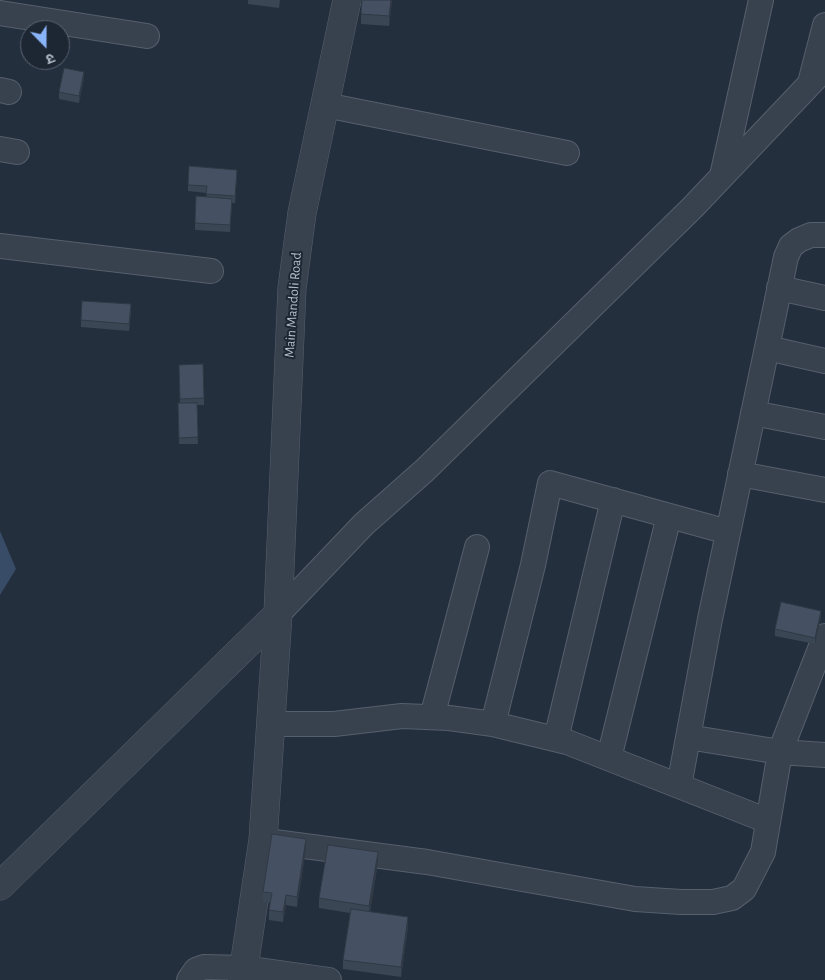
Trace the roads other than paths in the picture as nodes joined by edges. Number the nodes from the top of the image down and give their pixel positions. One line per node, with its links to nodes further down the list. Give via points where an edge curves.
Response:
1 (347, 0): 7 (street, Main Mandoli Road)
2 (761, 0): 9 (street)
3 (0, 12): 5 (street)
4 (825, 25): 6 (street)
5 (147, 36)
6 (818, 76): 9 (street)
7 (325, 106): 8 (street); 25 (street, Main Mandoli Road, via 302,213 292,288)
8 (567, 152)
9 (722, 176): 25 (street, via 425,470 364,524)
10 (825, 235): 13 (street, via 811,235 791,246)
11 (0, 246): 12 (street)
12 (211, 271)
13 (779, 288): 14 (street); 15 (street)
14 (825, 298)
15 (767, 348): 16 (street); 17 (street)
16 (825, 361)
17 (753, 413): 18 (street); 19 (street)
18 (825, 427)
19 (740, 474): 20 (street); 23 (street)
20 (825, 490)
21 (613, 500): 22 (street); 29 (street, via 550,483); 31 (street)
22 (669, 516): 23 (street); 34 (street)
23 (728, 532): 30 (street)
24 (477, 547): 27 (street)
25 (278, 614): 28 (street, Main Mandoli Road); 38 (street)
26 (825, 636): 32 (street)
27 (432, 717): 28 (street, via 402,716 334,724); 29 (street)
28 (270, 724): 37 (street, Main Mandoli Road)
29 (493, 724): 31 (street)
30 (688, 737): 32 (street); 35 (street)
31 (556, 739): 34 (street)
32 (780, 752): 33 (street); 36 (street)
33 (825, 755)
34 (609, 758): 35 (street)
35 (679, 786): 36 (street)
36 (768, 821): 37 (street, via 763,852 744,889 732,898 712,902 635,899 427,862)
37 (263, 840): 39 (street, Main Mandoli Road)
38 (0, 886)
39 (243, 974): 40 (street, via 204,967 196,970); 41 (street)
40 (189, 980)
41 (329, 980)

